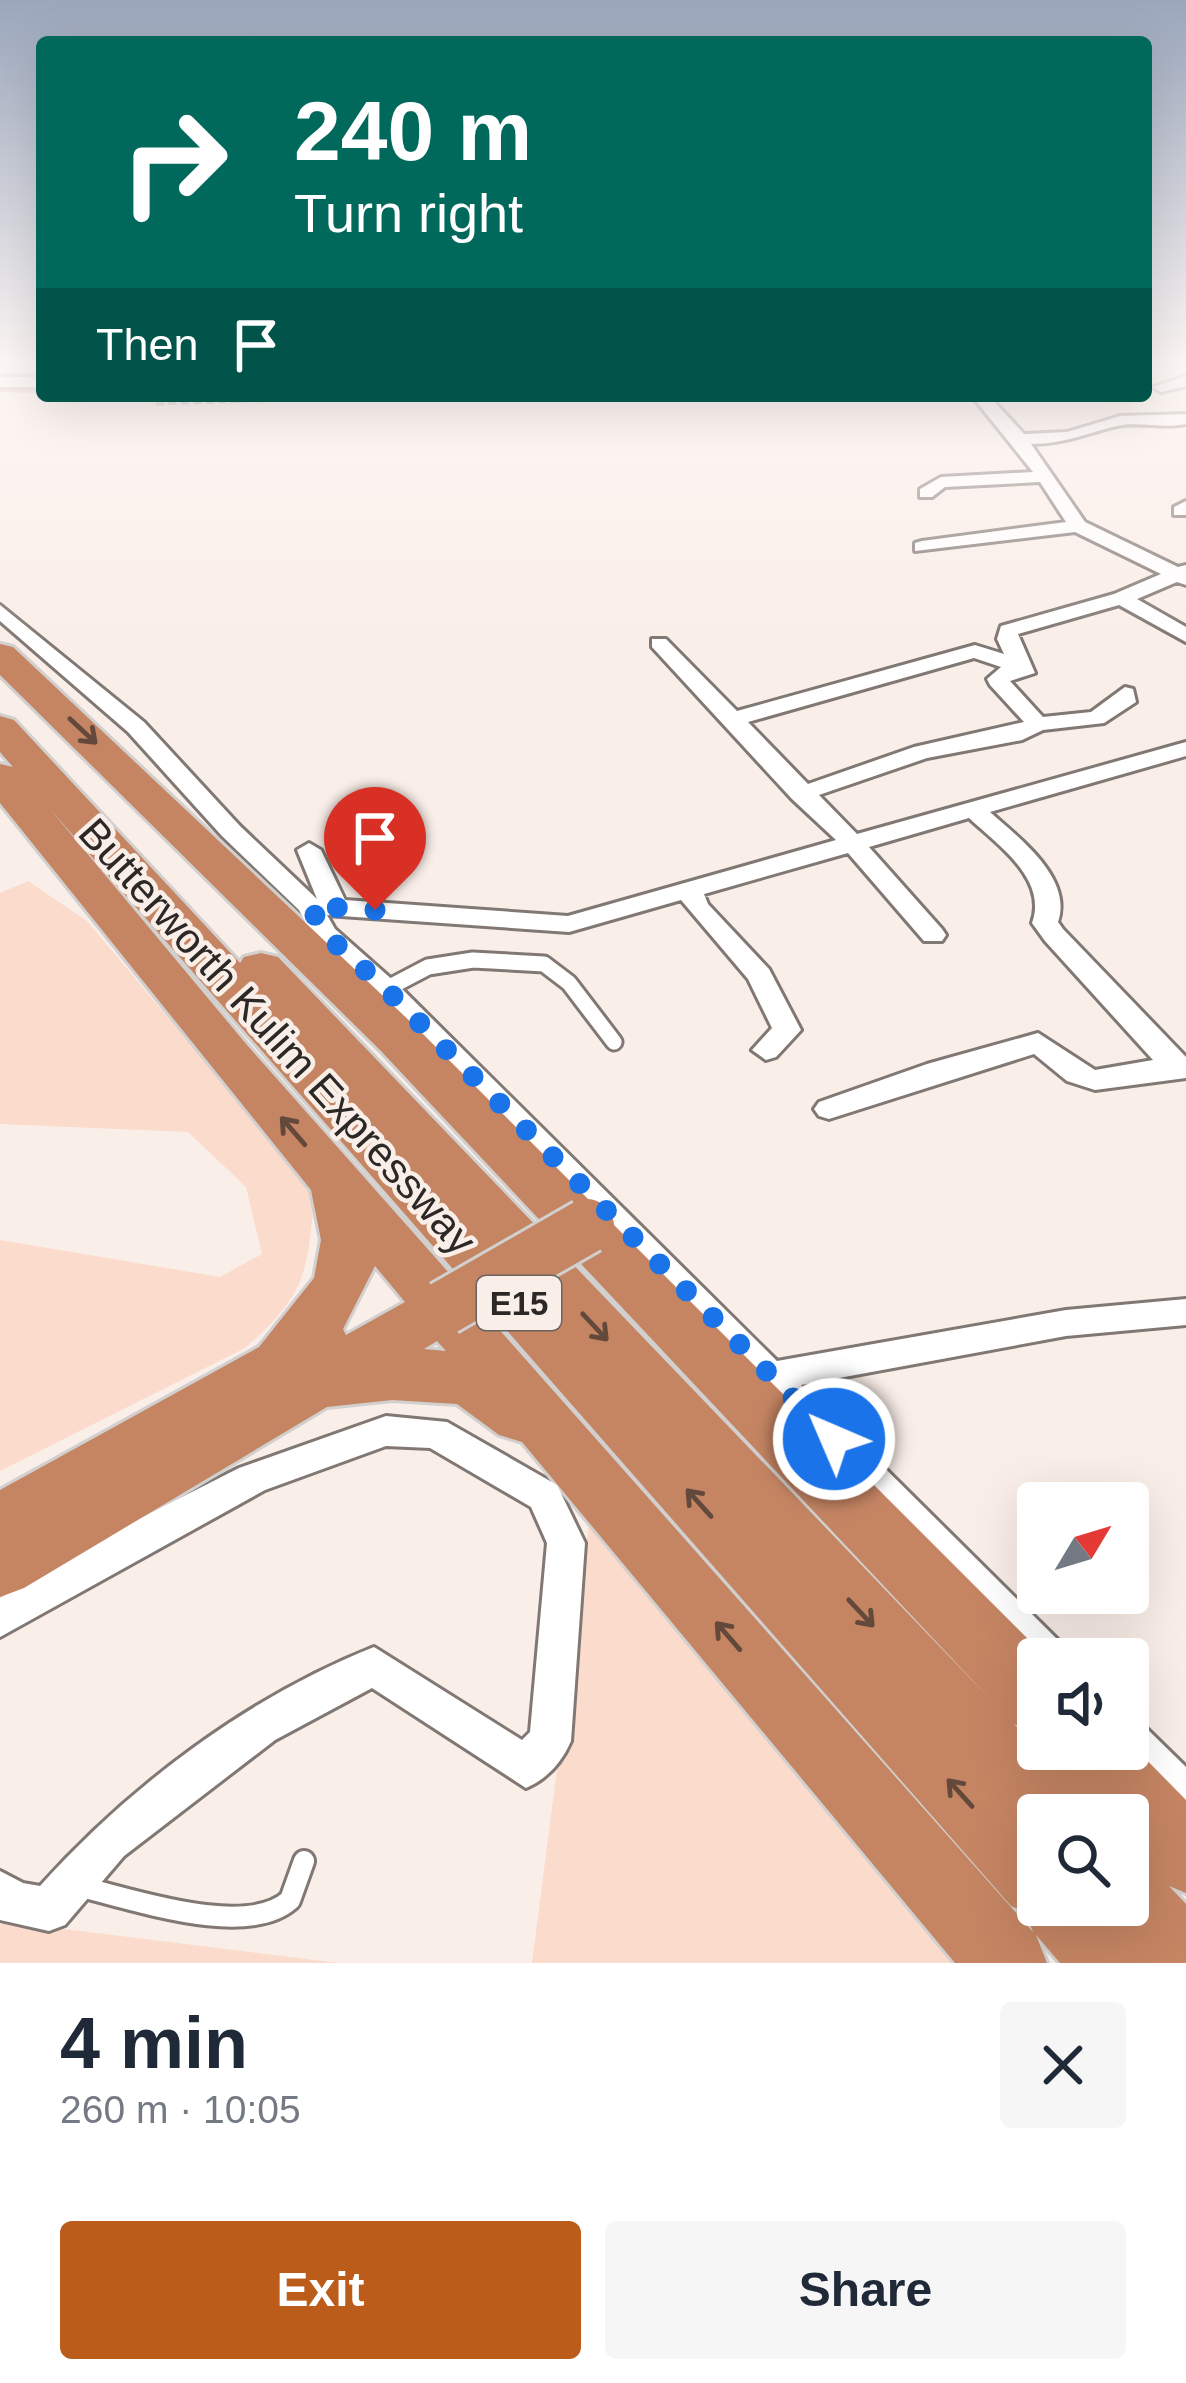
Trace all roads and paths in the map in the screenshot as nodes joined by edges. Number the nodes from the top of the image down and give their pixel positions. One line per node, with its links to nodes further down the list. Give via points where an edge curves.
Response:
1 (1028, 455): 2 (street)
2 (1041, 477): 3 (street, via 941,482); 4 (street)
3 (926, 493)
4 (1078, 526): 5 (street); 6 (street)
5 (922, 547)
6 (1182, 574): 7 (street)
7 (1121, 598): 9 (street); 12 (street, via 1008,630)
8 (0, 611): 25 (street, via 136,727 231,831)
9 (1186, 636)
10 (659, 644): 15 (street)
11 (0, 655): 33 (highway, one-way to 33)
12 (1021, 670): 15 (street, via 975,651); 16 (street, via 998,680)
13 (0, 688): 45 (highway, Butterworth Kulim Expressway / E15, one-way to 45)
14 (1124, 694): 16 (street, via 1125,702 1096,718)
15 (730, 720): 20 (street)
16 (1036, 724): 20 (street)
17 (0, 728): 48 (highway, Butterworth Kulim Expressway / E15, one-way to 17)
18 (1186, 749): 21 (street)
19 (0, 776): 32 (highway, one-way to 19)
20 (800, 794): 22 (street)
21 (971, 807): 22 (street); 30 (street, via 1041,878 1052,896 1045,923)
22 (854, 845): 24 (street); 26 (street)
23 (309, 850): 25 (street)
24 (691, 893): 25 (street, via 569,924); 29 (street, via 759,975 787,1030)
25 (322, 906): 27 (street, via 325,934)
26 (933, 935)
27 (386, 989): 28 (lane, via 428,967 544,964); 36 (street)
28 (614, 1042)
29 (766, 1050)
30 (1180, 1069): 31 (street, via 1099,1080 1080,1076 1038,1042)
31 (830, 1108)
32 (336, 1182): 34 (highway); 37 (highway, via 352,1225 347,1273)
33 (576, 1215): 34 (highway, bridge); 42 (highway)
34 (434, 1296): 37 (highway); 38 (highway)
35 (1186, 1312): 36 (street, via 1066,1323)
36 (772, 1376): 41 (street)
37 (283, 1383): 38 (highway, via 426,1374 490,1390); 39 (highway); 40 (highway)
38 (593, 1478): 55 (highway, one-way to 38)
39 (0, 1524)
40 (2, 1601): 50 (street, via 253,1479 386,1430 436,1433 489,1460 544,1496 566,1544 550,1741 526,1767 374,1666 261,1726 109,1841)
41 (1029, 1638)
42 (1017, 1678)
43 (1149, 1759): 46 (street)
44 (1105, 1770): 47 (highway)
45 (1029, 1794)
46 (1186, 1797)
47 (1186, 1855)
48 (1017, 1857)
49 (304, 1861): 50 (lane, via 298,1889 279,1909 237,1918)
50 (70, 1885): 51 (street, via 49,1909)
51 (0, 1893)
52 (1149, 1922): 54 (highway)
53 (1080, 1926): 56 (highway)
54 (1186, 1962)
55 (1007, 1963)
56 (1113, 1963)

